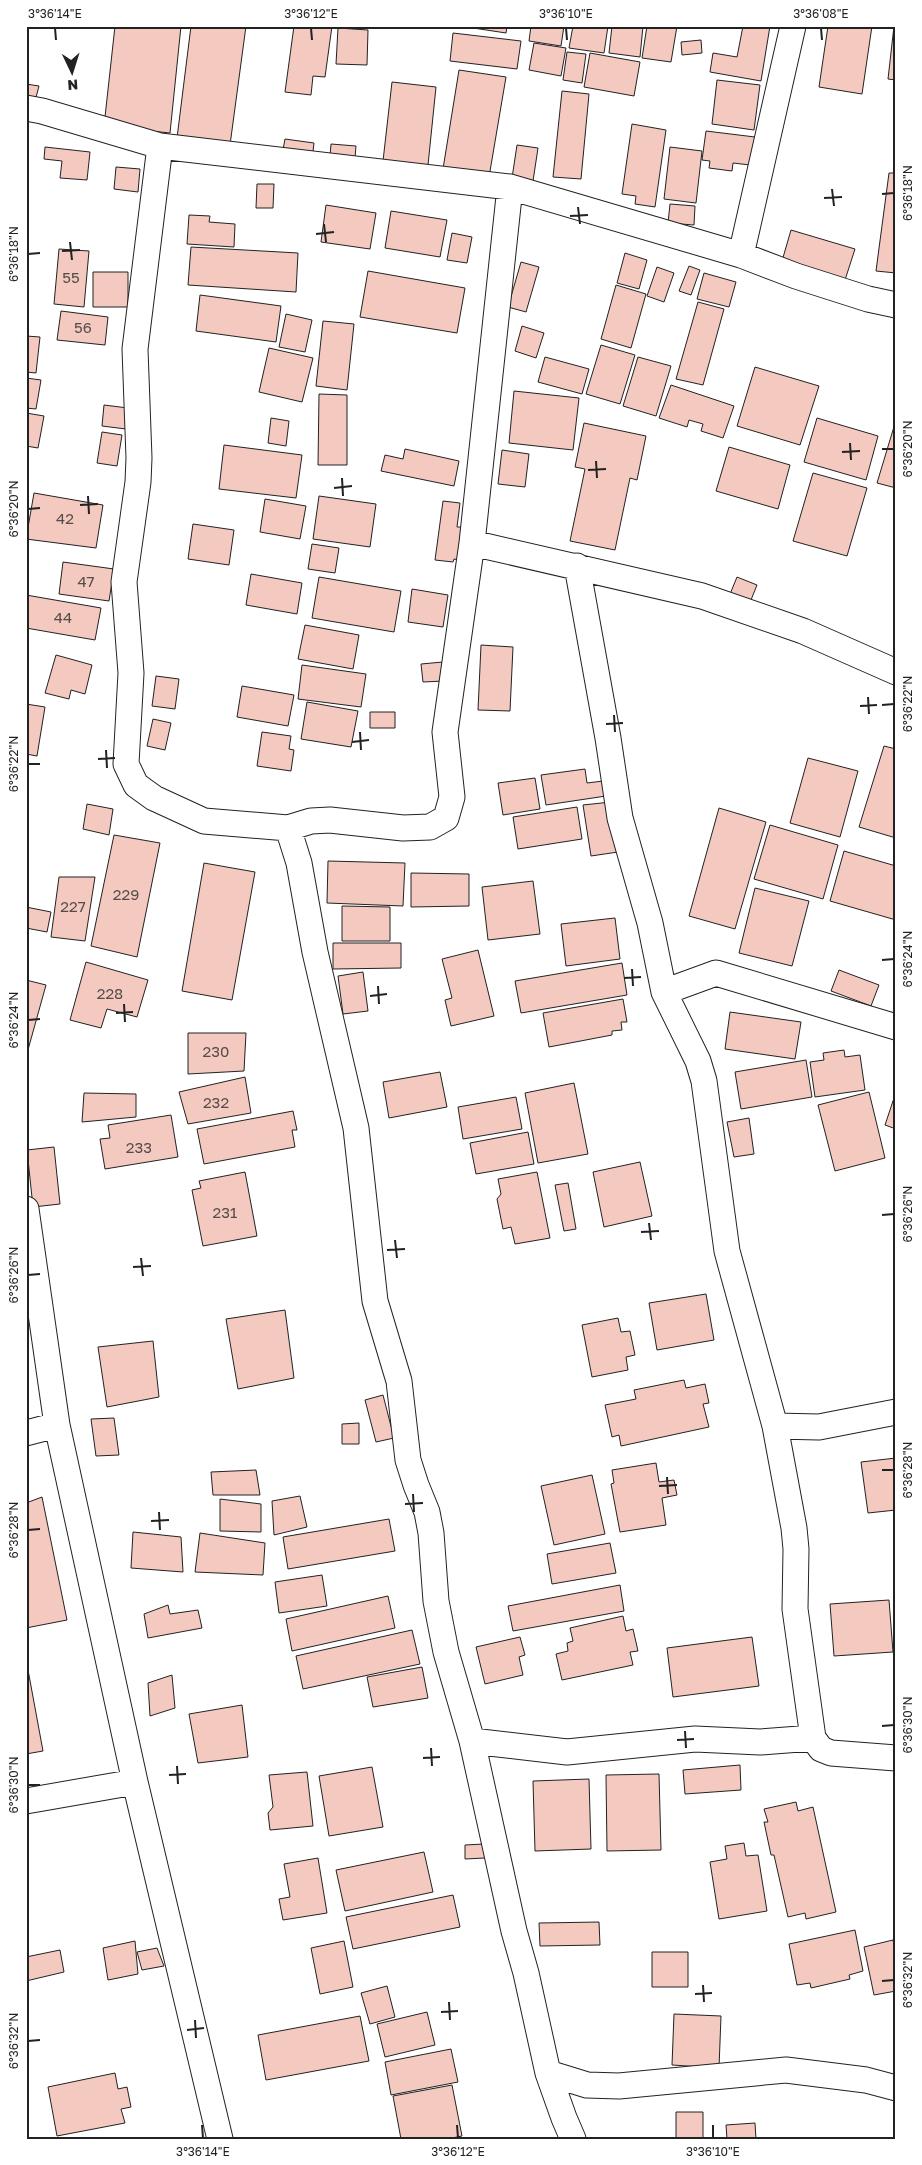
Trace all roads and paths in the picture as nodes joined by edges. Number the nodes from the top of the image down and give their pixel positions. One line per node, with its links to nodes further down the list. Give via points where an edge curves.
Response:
1 (792, 26): 5 (street)
2 (26, 108): 3 (street)
3 (160, 146): 4 (street); 10 (street, via 135,349 139,466 124,582 131,674 126,764 136,785 154,798 204,821)
4 (510, 187): 5 (street); 7 (street)
5 (741, 256): 6 (street, via 868,299)
6 (896, 305)
7 (472, 543): 8 (street); 10 (street, via 445,732 452,797 446,818 430,827 403,828 330,820 311,821)
8 (577, 566): 9 (street, via 702,596 803,631); 11 (street, via 620,818 650,924)
9 (896, 672)
10 (288, 828): 19 (street, via 299,863 315,952 356,1128 375,1301 399,1381 408,1460 428,1512 438,1610 446,1652)
11 (664, 992): 12 (street, via 716,973); 16 (street, via 698,1061 704,1081 726,1243)
12 (896, 1027)
13 (26, 1209): 15 (street)
14 (896, 1412): 16 (street, via 819,1427)
15 (57, 1425): 17 (street); 21 (street)
16 (775, 1426): 18 (street, via 794,1528 795,1609)
17 (26, 1433)
18 (813, 1738): 19 (street, via 760,1742 695,1739 567,1752); 20 (street, via 821,1750 831,1753)
19 (472, 1741): 23 (street)
20 (896, 1758)
21 (135, 1782): 22 (street); 25 (street)
22 (26, 1802)
23 (548, 2073): 24 (street, via 586,2085 619,2086 786,2070 866,2080); 26 (street)
24 (896, 2088)
25 (220, 2139)
26 (573, 2139)

